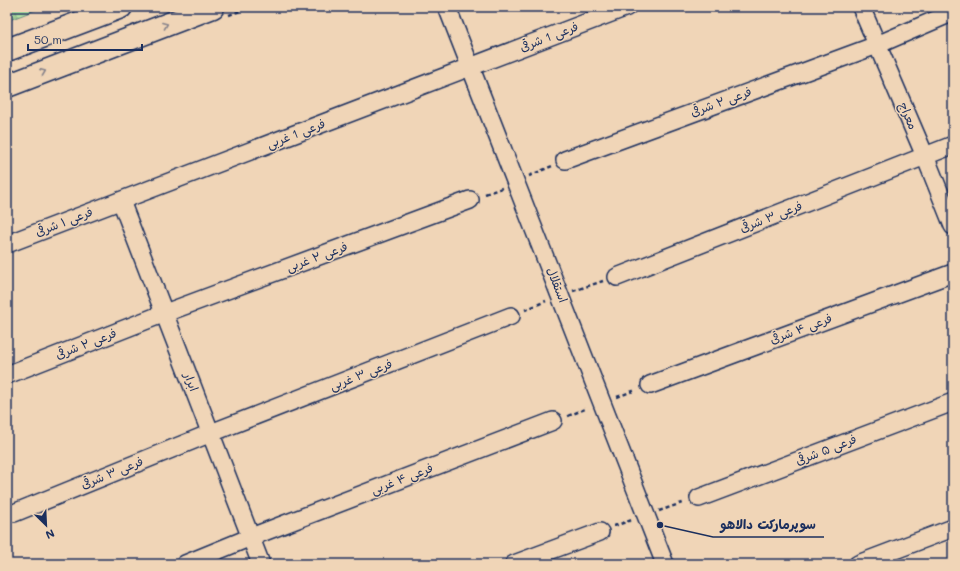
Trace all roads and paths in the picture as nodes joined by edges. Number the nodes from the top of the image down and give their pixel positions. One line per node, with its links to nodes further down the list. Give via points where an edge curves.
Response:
1 (121, 7): 7 (main road)
2 (213, 7): 11 (main road, one-way to 2)
3 (447, 7): 10 (street, استقلال)
4 (627, 7): 10 (street, فرعی 1 شرقی)
5 (861, 7): 8 (street, معراج)
6 (949, 14): 8 (street)
7 (84, 15): 9 (main road)
8 (877, 45): 13 (street, معراج); 14 (street, فرعی ۲ شرقی)
9 (7, 50)
10 (472, 67): 15 (street, استقلال); 17 (street, فرعی 1 غربی)
11 (7, 86)
12 (953, 145): 13 (street)
13 (925, 156): 18 (street, معراج); 21 (street, فرعی ۳ شرقی)
14 (565, 160): 15 (path)
15 (516, 182): 16 (path); 22 (street, استقلال)
16 (470, 200): 23 (street, فرعی ۲ غربی)
17 (121, 201): 19 (street, فرعی ۱ شرقی); 23 (street, ابرار)
18 (953, 226)
19 (7, 244)
20 (953, 273): 26 (street, فرعی ۴ شرقی)
21 (617, 277): 22 (path)
22 (560, 295): 24 (path); 28 (street, استقلال)
23 (164, 313): 25 (street, فرعی ۲ شرقی); 30 (street, ابرار)
24 (511, 316): 30 (street, فرعی ۳ غربی)
25 (7, 375)
26 (650, 385): 28 (path)
27 (953, 402): 31 (street, فرعی ۵ شرقی)
28 (602, 403): 29 (path); 33 (street, استقلال)
29 (553, 421): 36 (street, فرعی ۴ غربی)
30 (211, 433): 32 (street, فرعی ۳ شرقی); 36 (street, ابرار)
31 (699, 498): 33 (path)
32 (14, 513)
33 (646, 515): 35 (path); 40 (street, استقلال)
34 (953, 528): 41 (street)
35 (600, 532): 39 (street)
36 (251, 537): 37 (street); 38 (street, ابرار)
37 (185, 564)
38 (262, 564)
39 (514, 564)
40 (665, 564)
41 (858, 564)

